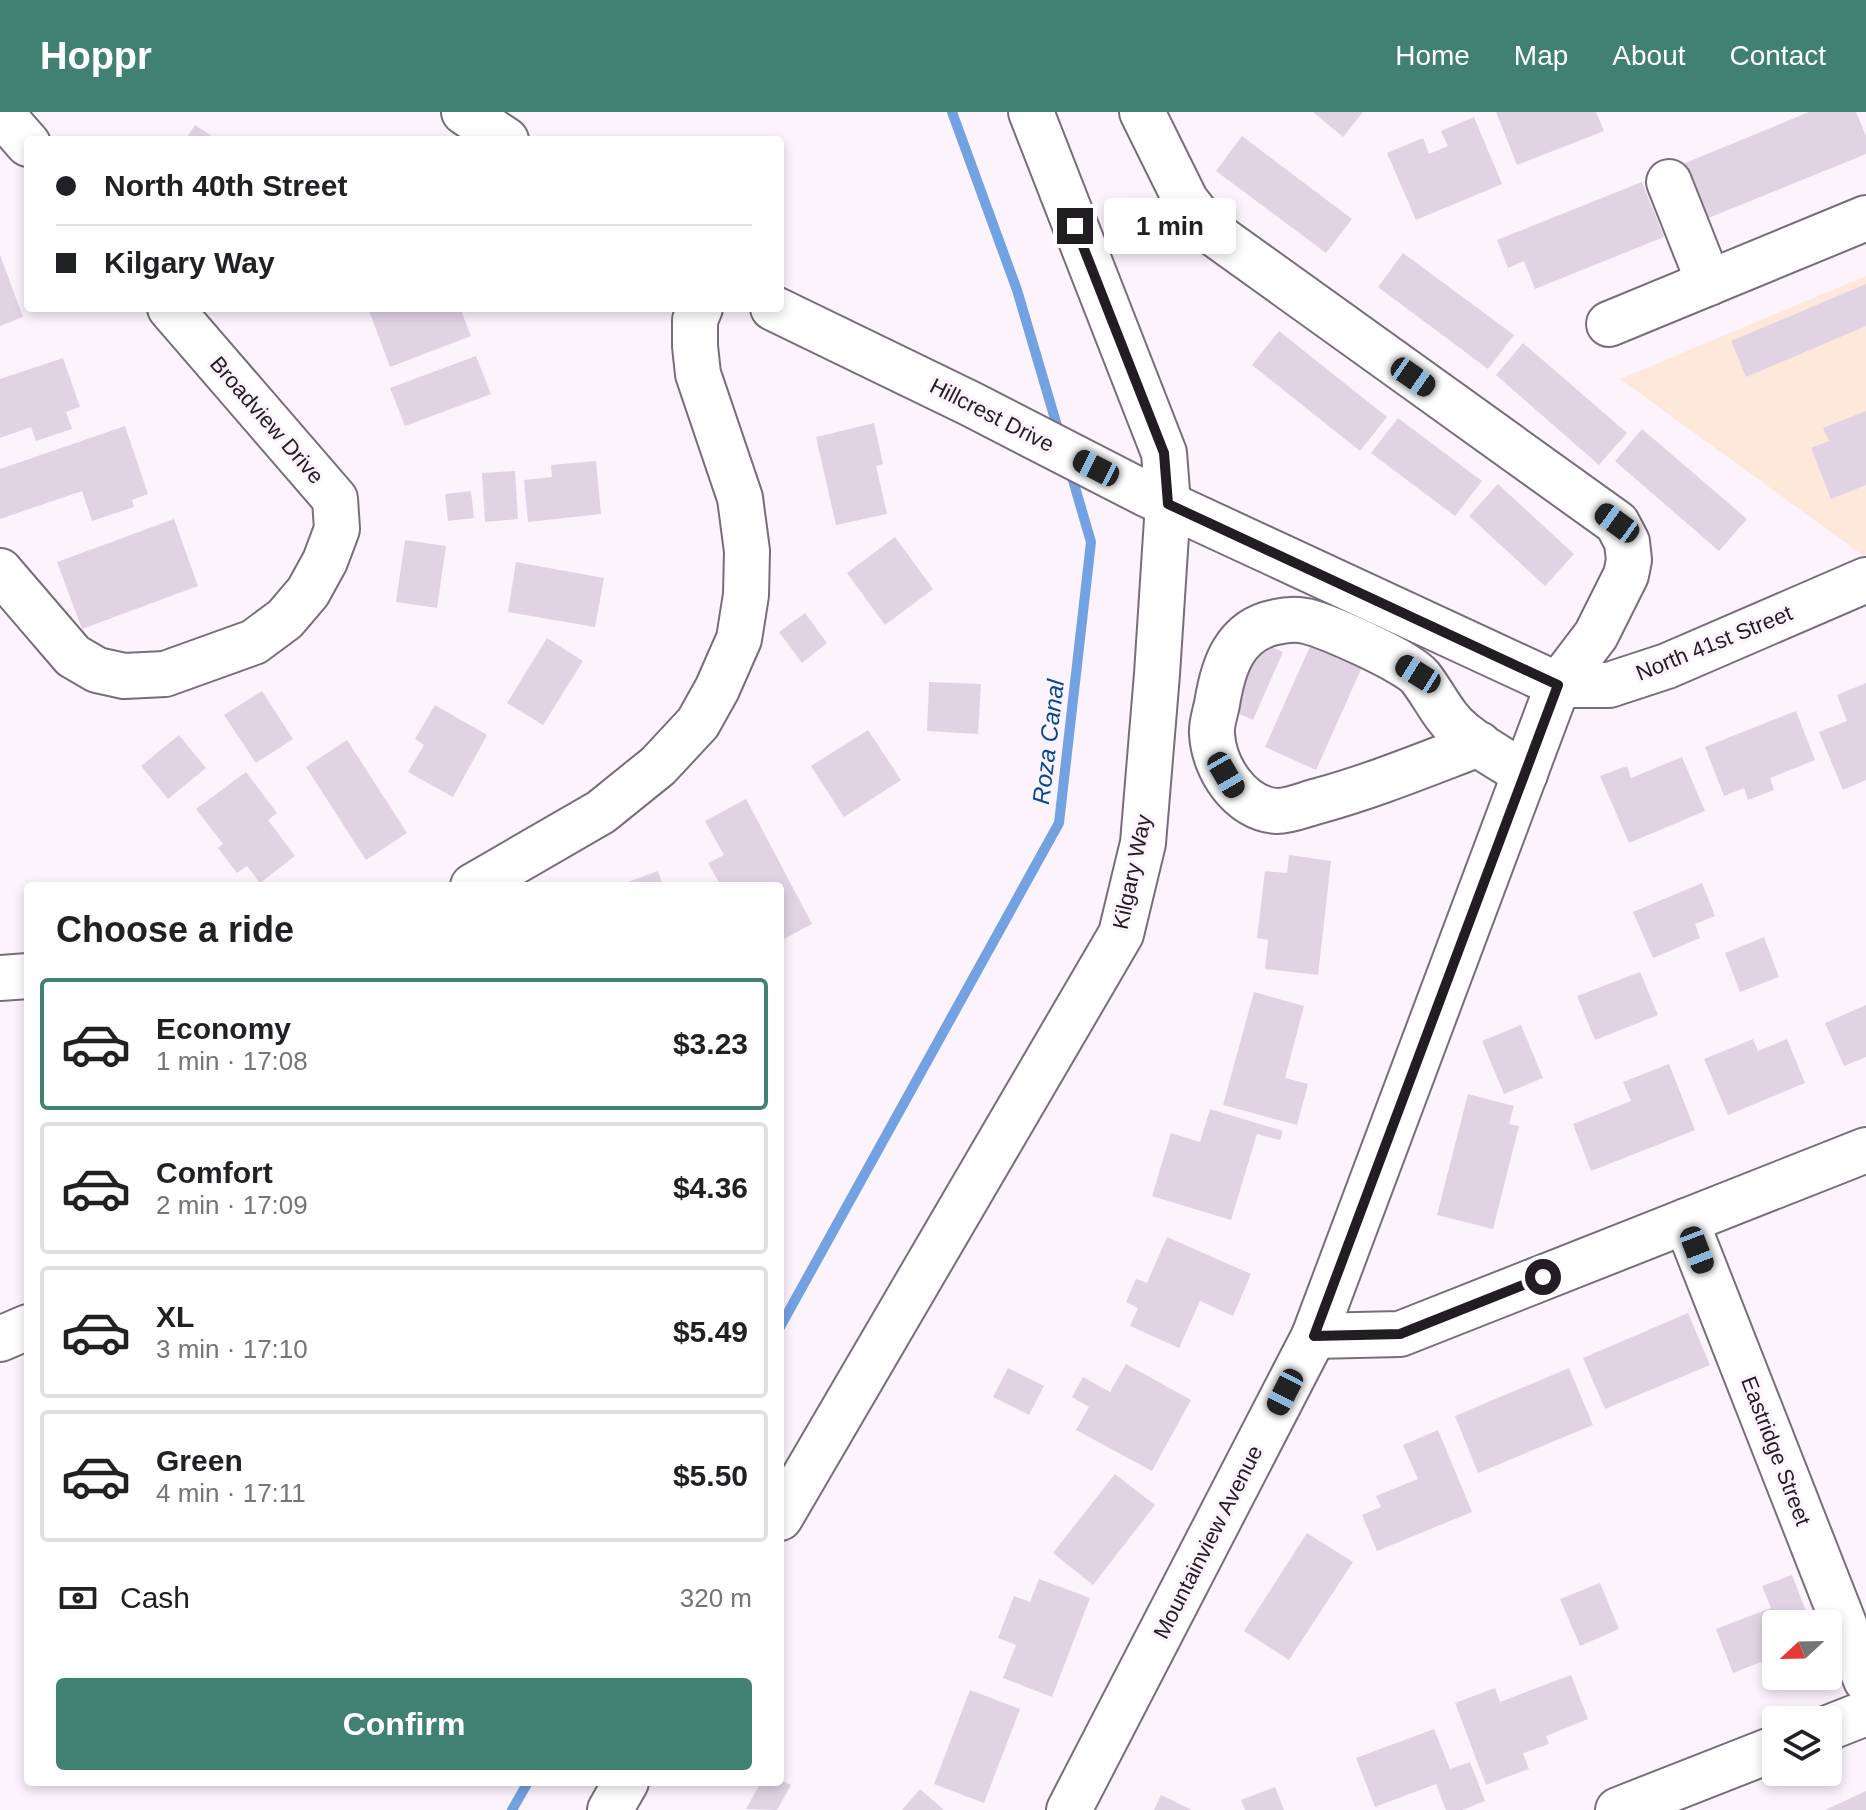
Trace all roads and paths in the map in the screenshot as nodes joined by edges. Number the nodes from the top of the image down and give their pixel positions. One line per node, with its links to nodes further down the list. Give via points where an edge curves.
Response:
1 (0, 112): 6 (street)
2 (464, 112): 5 (street)
3 (1031, 112): 14 (street, Kilgary Way, via 1164,453)
4 (1142, 112): 17 (street, Mountainview Avenue, via 1186,201 1209,230 1617,523 1627,542 1626,575 1596,635)
5 (500, 136)
6 (24, 139)
7 (1669, 182): 9 (street)
8 (1866, 218): 9 (street)
9 (1709, 283): 13 (street)
10 (173, 312): 15 (street, Broadview Drive, via 335,499 337,529 308,592 285,619 254,642 165,674 124,676 97,670 73,656)
11 (698, 312): 20 (street, via 698,374 740,498 747,551 739,639 698,723 658,766 601,812)
12 (781, 312): 14 (street, Hillcrest Drive)
13 (1609, 324)
14 (1157, 499): 17 (street, Hillcrest Drive); 28 (street, Kilgary Way, via 1157,674 1143,843 1121,934)
15 (0, 571)
16 (1866, 580): 17 (street, North 41st Street, via 1667,666 1609,685)
17 (1558, 685): 19 (street, Mountainview Avenue)
18 (1479, 744): 18 (street, via 1440,709 1418,674 1360,642 1305,621 1288,620 1264,624 1238,645 1226,665 1212,732 1218,761 1235,790 1256,806 1279,811 1352,792); 19 (street)
19 (1525, 774): 26 (street, Mountainview Avenue)
20 (480, 882)
21 (24, 976): 22 (street)
22 (0, 978)
23 (1866, 1150): 24 (street)
24 (1686, 1221): 26 (street, via 1400,1334); 29 (street, Eastridge Street)
25 (24, 1329): 27 (street)
26 (1314, 1336): 35 (street, Mountainview Avenue)
27 (0, 1339)
28 (784, 1511)
29 (1866, 1680)
30 (1866, 1713): 31 (street)
31 (1842, 1722)
32 (1762, 1753): 36 (street)
33 (624, 1786): 34 (street)
34 (610, 1810)
35 (1069, 1810)
36 (1618, 1810)

